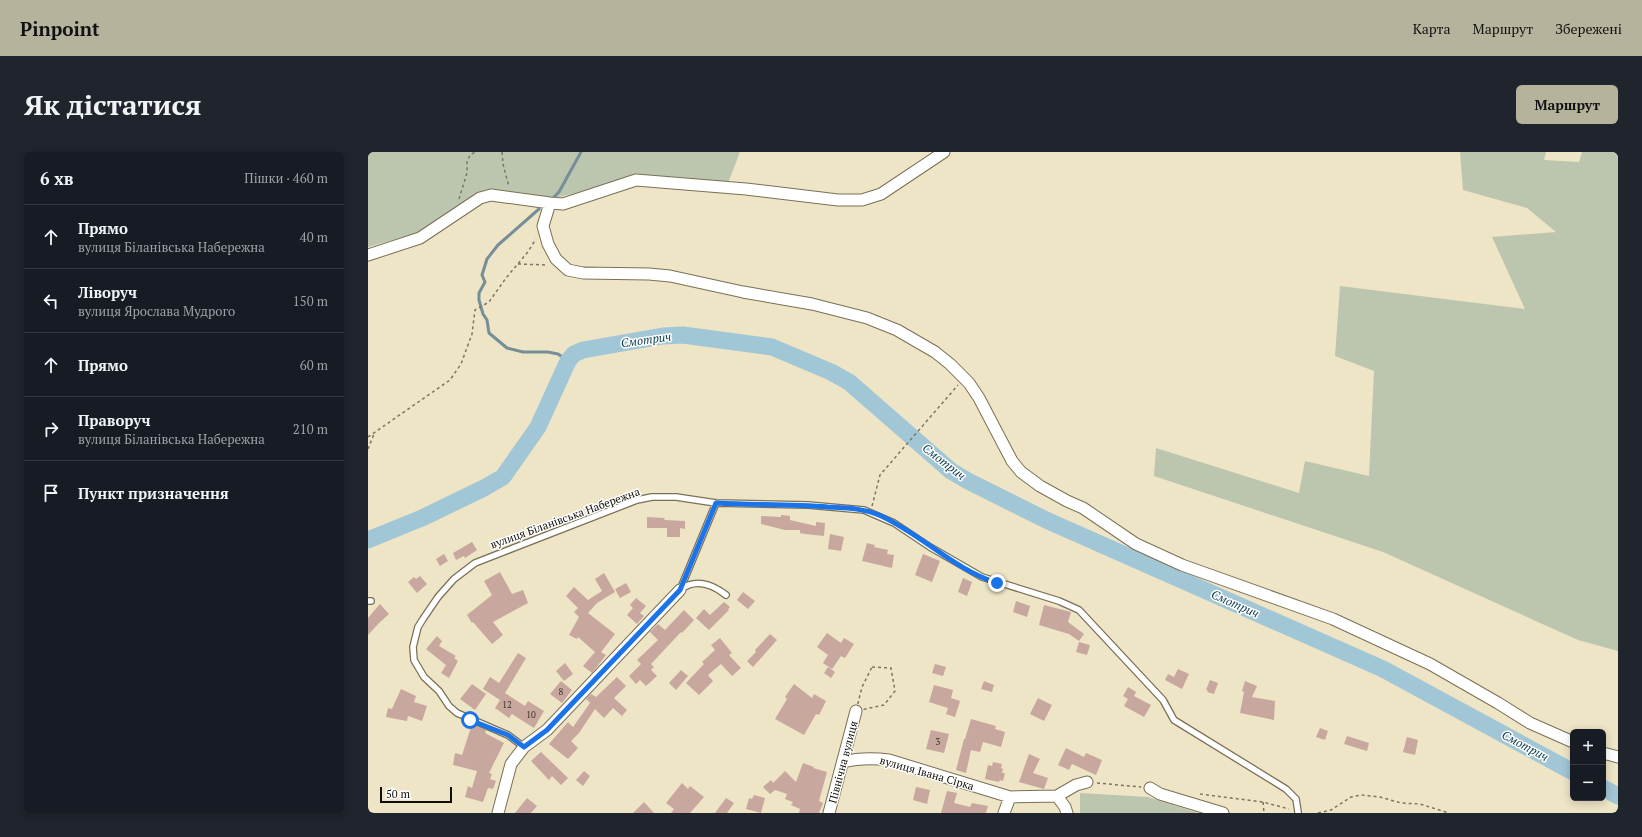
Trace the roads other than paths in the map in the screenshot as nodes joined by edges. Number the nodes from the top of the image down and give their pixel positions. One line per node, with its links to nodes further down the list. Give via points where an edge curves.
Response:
1 (944, 152): 2 (street, via 881,194 862,200 838,200 636,180 573,202)
2 (550, 203): 3 (street, via 491,195 480,198 420,238); 8 (street, via 543,226 556,259 568,270 583,273 670,276 848,312 897,330 934,352 964,378 979,398 1017,469 1040,486 1083,508 1136,544 1182,565 1340,622 1430,664 1530,723)
3 (368, 255)
4 (716, 503): 5 (lane); 9 (lane, вулиця Біланівська Набережна, via 676,497 636,500 475,563 454,579 438,597 418,627 414,641 414,660 420,672 462,717 508,735); 17 (lane, вулиця Біланівська Набережна, via 808,505 871,512 894,523 982,577 1059,601 1079,610 1162,700 1174,720 1286,790 1296,799)
5 (680, 590): 6 (lane, via 691,584 703,584); 9 (street, via 547,730)
6 (726, 596)
7 (856, 710): 12 (street, Північна вулиця)
8 (1570, 741)
9 (524, 747): 18 (street, via 511,764)
10 (1606, 754): 11 (street)
11 (1618, 757)
12 (843, 762): 16 (street, вулиця Івана Сірка, via 874,758 889,760); 19 (street, Північна вулиця)
13 (1087, 782): 15 (street, вулиця Івана Сірка)
14 (1150, 788): 22 (street, via 1160,794)
15 (1057, 796): 16 (street, вулиця Івана Сірка); 21 (street)
16 (1010, 797): 20 (street)
17 (1298, 812)
18 (498, 813)
19 (829, 813)
20 (1004, 813)
21 (1067, 813)
22 (1223, 813)

